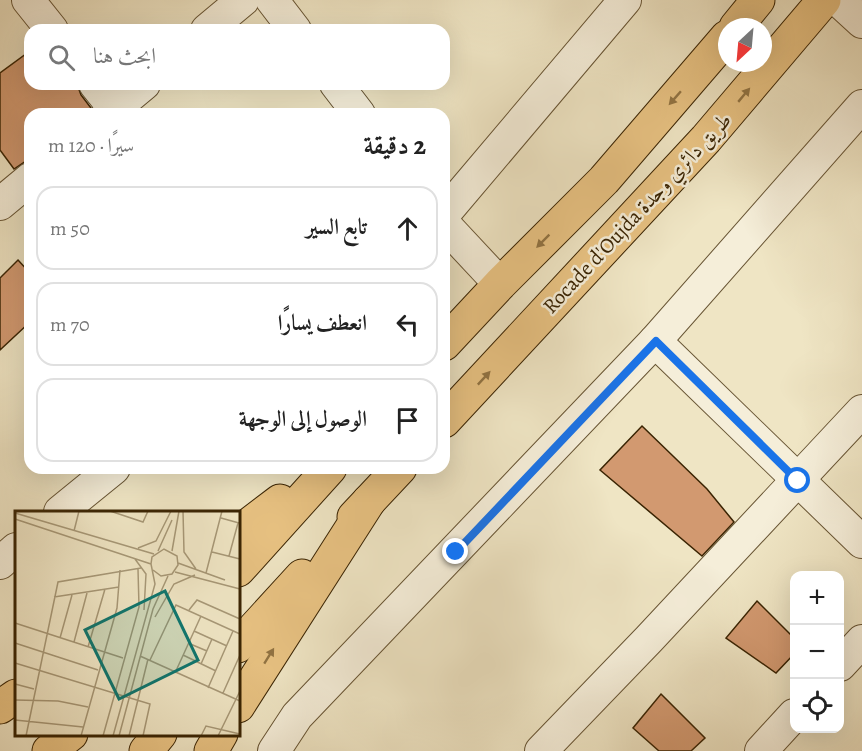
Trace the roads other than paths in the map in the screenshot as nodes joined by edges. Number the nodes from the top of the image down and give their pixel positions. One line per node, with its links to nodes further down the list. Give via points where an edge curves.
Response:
1 (28, 0): 10 (street)
2 (243, 0): 11 (street)
3 (272, 0): 12 (street)
4 (625, 0): 21 (street)
5 (758, 0): 8 (highway)
6 (824, 0): 27 (highway, Rocade d'Oujda طريق دائري وجدة, one-way to 6, via 706,139)
7 (838, 0): 9 (street)
8 (743, 18)
9 (862, 22)
10 (47, 24)
11 (214, 24)
12 (290, 24)
13 (718, 47): 23 (highway, one-way to 23, via 604,180)
14 (99, 90): 18 (street)
15 (137, 90): 19 (street)
16 (341, 90): 20 (street)
17 (862, 106): 25 (street)
18 (110, 108)
19 (116, 108)
20 (354, 108)
21 (450, 207)
22 (450, 230): 23 (street)
23 (500, 284): 24 (highway)
24 (450, 338)
25 (656, 341): 32 (street); 53 (street, via 297,716)
26 (862, 411): 32 (street)
27 (450, 415)
28 (107, 474): 34 (street)
29 (317, 474): 35 (highway)
30 (325, 474): 39 (highway)
31 (394, 474): 33 (highway)
32 (798, 481): 36 (street); 54 (street)
33 (369, 501): 41 (highway); 44 (highway, one-way to 33)
34 (62, 511)
35 (240, 532)
36 (862, 542)
37 (15, 550): 38 (street)
38 (0, 563)
39 (240, 568)
40 (862, 640): 42 (street)
41 (240, 644)
42 (844, 660)
43 (15, 697): 45 (highway)
44 (240, 703)
45 (0, 707)
46 (790, 720): 55 (street)
47 (69, 736): 50 (highway)
48 (159, 736): 51 (highway)
49 (220, 736): 52 (highway)
50 (48, 751)
51 (146, 751)
52 (211, 751)
53 (274, 751)
54 (541, 751)
55 (761, 751)

